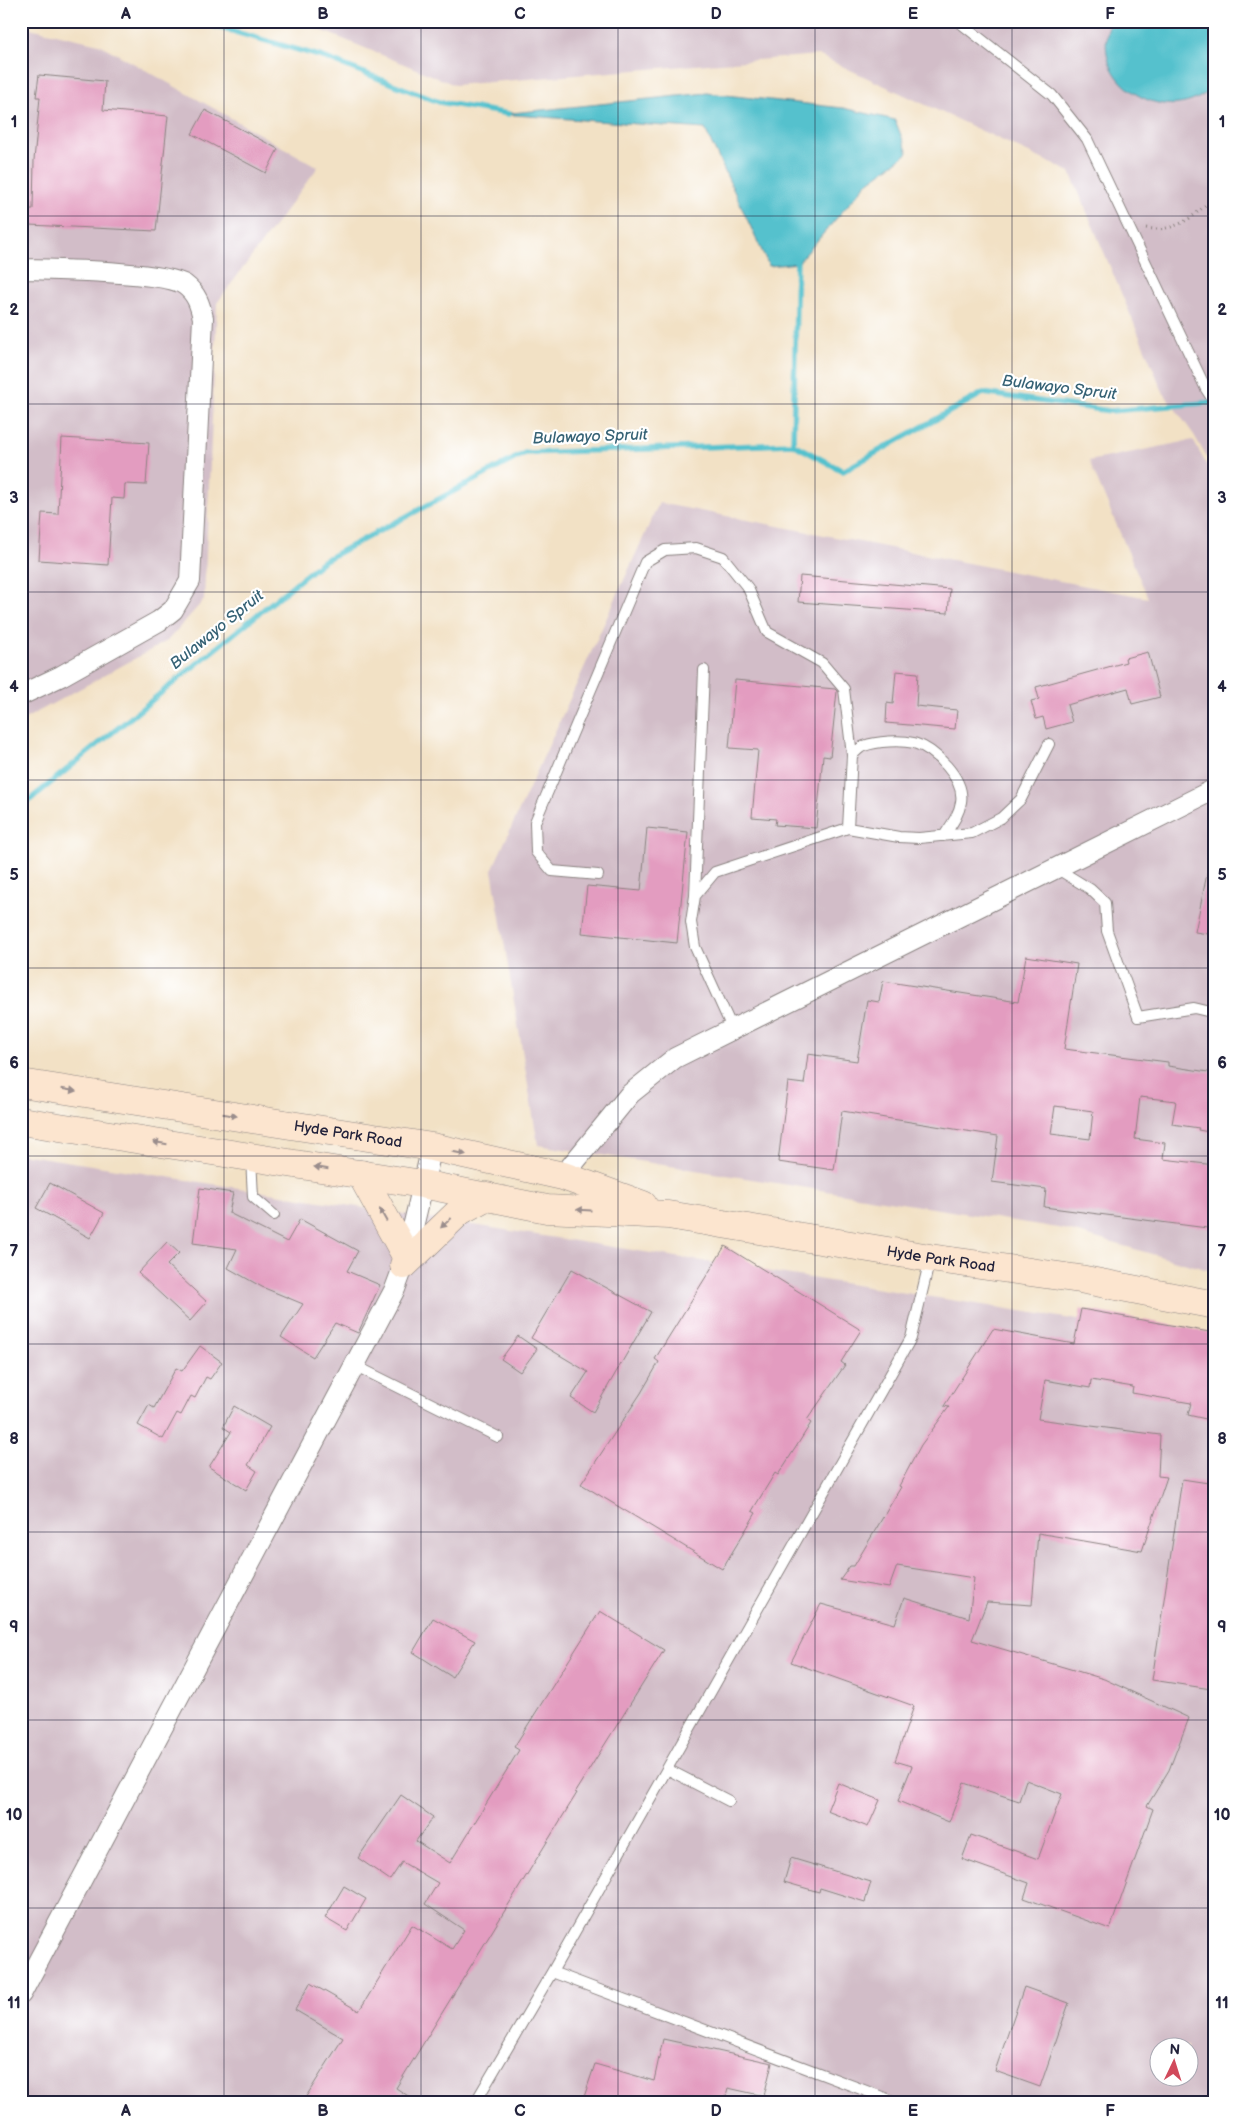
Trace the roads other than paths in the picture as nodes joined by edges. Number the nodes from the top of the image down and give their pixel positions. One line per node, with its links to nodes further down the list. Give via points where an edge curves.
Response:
1 (958, 21): 3 (lane, via 1052,95 1087,139)
2 (21, 269): 5 (street, via 162,277 185,284 198,298 203,318 190,581 173,610 159,621)
3 (1215, 403)
4 (704, 670): 13 (lane)
5 (21, 695)
6 (1049, 744): 10 (lane, via 1021,799 1001,818 972,833)
7 (852, 755): 9 (lane); 10 (lane, via 864,746 887,742 914,743 936,755 955,776 962,800 956,818); 12 (lane, via 844,689 822,663 767,632 748,588 723,558 696,548 665,550 645,562 535,822 536,852 552,871)
8 (1215, 789): 11 (street)
9 (848, 828): 10 (lane, via 899,837); 13 (lane, via 716,872)
10 (944, 836)
11 (1056, 868): 14 (lane, via 1090,889 1105,903 1107,931 1138,1017 1194,1008); 15 (street)
12 (598, 875)
13 (695, 896): 15 (lane, via 694,947)
14 (1215, 1013)
15 (733, 1030): 22 (street, via 675,1058 640,1085)
16 (21, 1082): 18 (street, Hyde Park Road, one-way to 18)
17 (21, 1121): 20 (street, Hyde Park Road, one-way to 17)
18 (275, 1122): 19 (street, Hyde Park Road); 20 (street)
19 (432, 1147): 22 (street, Hyde Park Road, one-way to 22); 23 (street)
20 (261, 1158): 21 (street, Hyde Park Road, one-way to 20); 25 (lane, via 253,1197)
21 (361, 1174): 23 (street, Hyde Park Road); 28 (street, one-way to 21)
22 (564, 1176): 26 (street, Hyde Park Road)
23 (422, 1184): 24 (street, Hyde Park Road); 28 (street)
24 (487, 1196): 26 (street, Hyde Park Road, one-way to 24, via 547,1209); 28 (street, one-way to 28, via 460,1211)
25 (274, 1215)
26 (668, 1215): 27 (street, Hyde Park Road)
27 (930, 1258): 29 (street, Hyde Park Road, via 1080,1279); 32 (lane, via 911,1338)
28 (405, 1261): 30 (street, via 395,1289)
29 (1215, 1305)
30 (354, 1365): 31 (lane); 35 (street)
31 (498, 1437)
32 (667, 1769): 33 (lane); 34 (lane)
33 (729, 1801)
34 (552, 1972): 36 (lane); 37 (lane)
35 (21, 1994)
36 (475, 2103)
37 (898, 2103)

